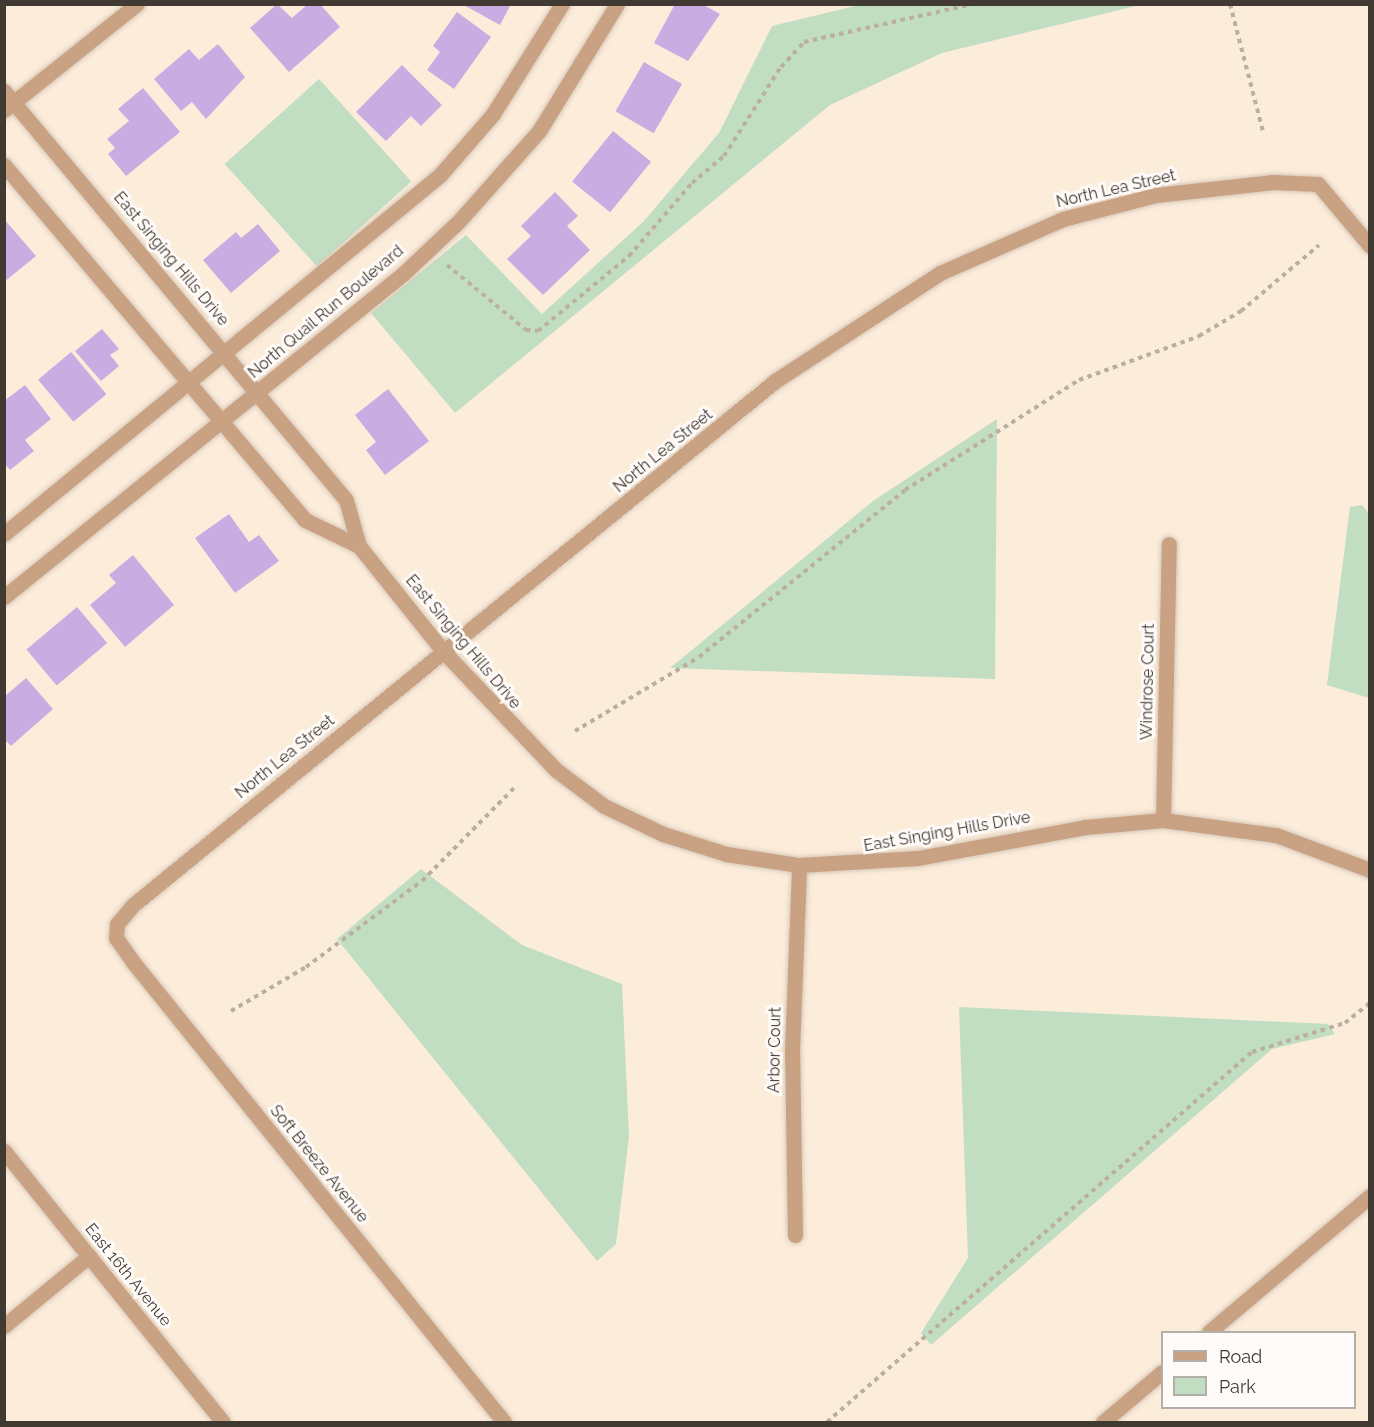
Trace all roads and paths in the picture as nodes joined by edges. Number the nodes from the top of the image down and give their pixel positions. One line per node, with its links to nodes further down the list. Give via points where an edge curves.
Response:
1 (137, 4): 6 (street)
2 (562, 4): 12 (street, North Quail Run Boulevard, via 493,114 440,175)
3 (617, 4): 14 (street, North Quail Run Boulevard, via 539,131 495,183 404,273)
4 (973, 4): 11 (path, via 804,42 781,67 724,156 692,183 629,256 538,331 526,330)
5 (1230, 4): 7 (path)
6 (8, 101): 12 (street, East Singing Hills Drive)
7 (1264, 135)
8 (4, 165): 13 (street, East Singing Hills Drive)
9 (1318, 245): 21 (path, via 1241,311 1199,336 1079,380 904,490 699,657)
10 (1370, 246): 20 (street, North Lea Street, via 1318,184 1273,182 1156,195 1063,219 940,273 775,381)
11 (447, 265)
12 (226, 351): 13 (street, North Quail Run Boulevard); 14 (street, East Singing Hills Drive)
13 (187, 384): 15 (street, East Singing Hills Drive); 16 (street, North Quail Run Boulevard)
14 (258, 392): 15 (street, North Quail Run Boulevard); 18 (street, East Singing Hills Drive, via 346,500)
15 (220, 423): 18 (street, East Singing Hills Drive, via 305,520); 19 (street, North Quail Run Boulevard)
16 (4, 534)
17 (1169, 544): 23 (street, Windrose Court)
18 (359, 546): 20 (street, East Singing Hills Drive)
19 (4, 597)
20 (443, 651): 24 (street, East Singing Hills Drive, via 540,754 604,806 663,834 726,854); 26 (street, North Lea Street, via 133,905)
21 (575, 731)
22 (515, 787): 28 (path, via 422,881 306,967)
23 (1163, 820): 24 (street, East Singing Hills Drive, via 1085,827 918,858); 25 (street, East Singing Hills Drive, via 1276,835)
24 (799, 865): 31 (street, Arbor Court, via 792,1051)
25 (1370, 870)
26 (117, 924): 37 (street, Soft Breeze Avenue, via 116,938 133,962)
27 (1370, 1003): 38 (path, via 1329,1029 1252,1052)
28 (231, 1011)
29 (4, 1151): 32 (street, East 16th Avenue)
30 (1370, 1196): 34 (street)
31 (795, 1235)
32 (89, 1256): 33 (street); 36 (street, East 16th Avenue)
33 (4, 1326)
34 (1210, 1331)
35 (1161, 1373): 39 (street)
36 (223, 1422)
37 (504, 1422)
38 (827, 1422)
39 (1103, 1422)

